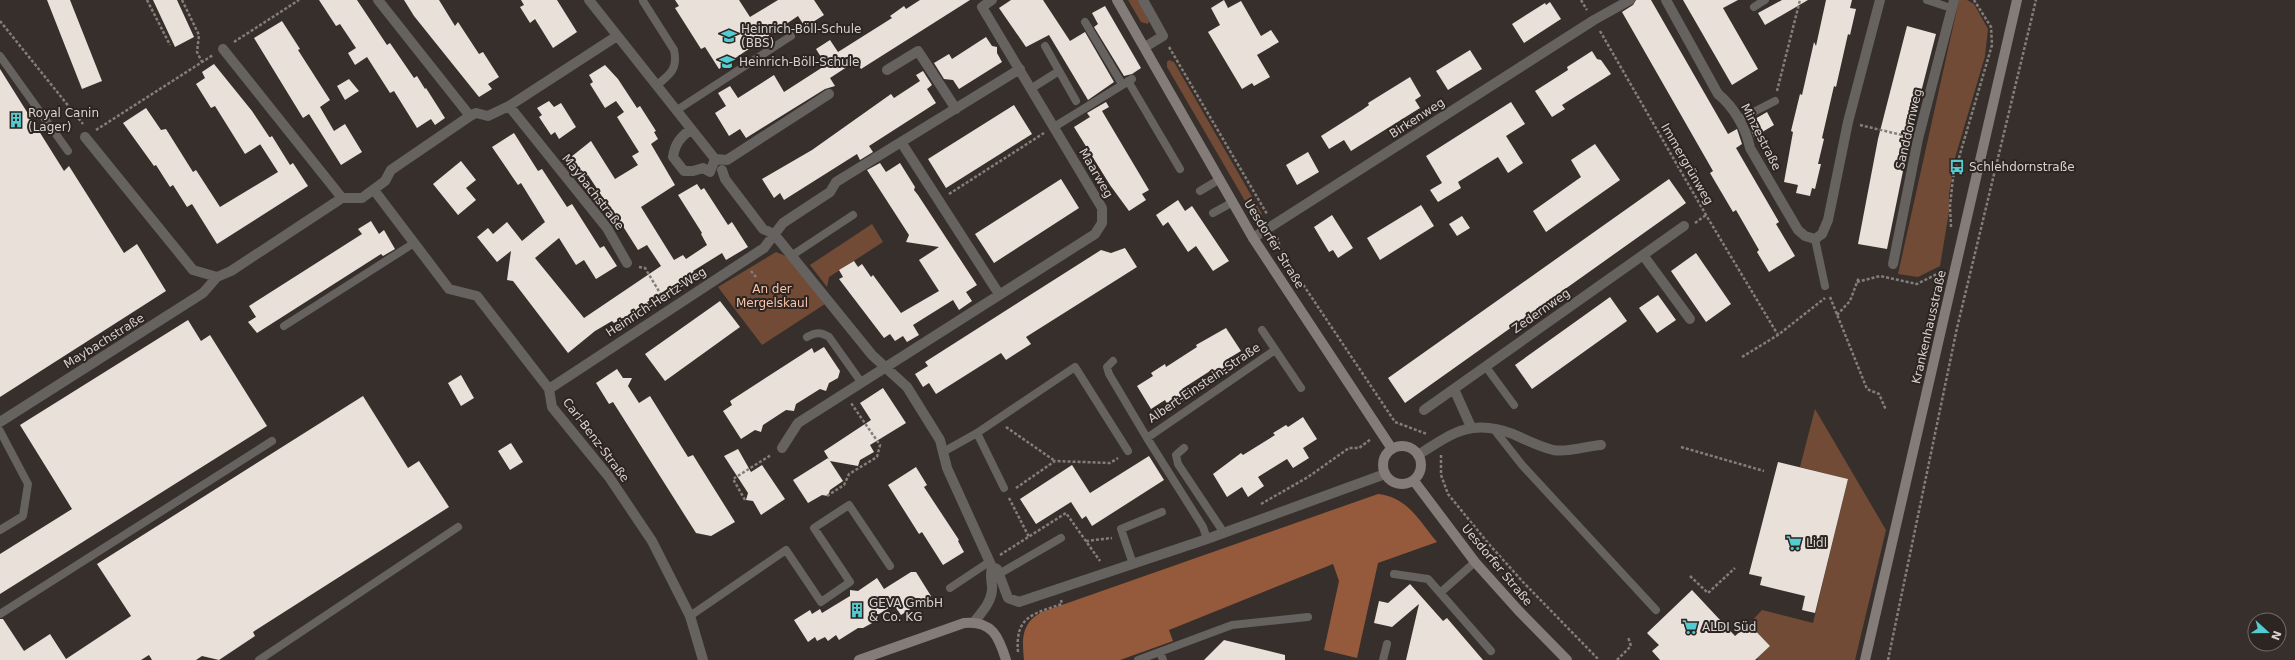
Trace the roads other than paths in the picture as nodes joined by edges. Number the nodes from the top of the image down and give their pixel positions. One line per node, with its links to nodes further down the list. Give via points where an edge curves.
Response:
1 (378, 0): 34 (street)
2 (589, 0): 16 (street)
3 (992, 0): 22 (street, Maarweg, via 982,7)
4 (1117, 0): 19 (street, Uesdorfer Straße)
5 (1143, 0): 19 (street, via 1163,36)
6 (1630, 0): 53 (street, Birkenweg, via 1594,20)
7 (1666, 0): 35 (street, Minzestraße, via 1718,94 1728,102)
8 (1765, 0): 14 (lane)
9 (1880, 0): 54 (street, via 1848,122 1828,220 1822,234)
10 (1927, 0): 13 (lane)
11 (2017, 0): 124 (street, Krankenhausstraße)
12 (643, 1): 26 (lane, via 674,50 676,58 672,73)
13 (1950, 3): 59 (street, Sanddornweg, via 1918,139)
14 (1754, 6)
15 (1084, 22): 25 (lane)
16 (617, 36): 26 (street); 31 (street)
17 (791, 36): 33 (lane)
18 (1045, 46): 24 (lane)
19 (1144, 47): 44 (street, Uesdorfer Straße)
20 (223, 48): 47 (street)
21 (0, 56): 40 (lane)
22 (1020, 69): 27 (street, Maarweg); 32 (street)
23 (887, 70): 32 (street, via 918,51)
24 (1059, 71): 27 (lane); 30 (lane)
25 (1127, 81): 36 (lane); 42 (lane)
26 (657, 85): 33 (street)
27 (1032, 88): 36 (street, Maarweg)
28 (829, 94): 41 (street, via 727,160)
29 (1774, 100): 35 (lane)
30 (1076, 101)
31 (509, 106): 34 (street, via 488,116 476,113); 58 (street, Maybachstraße, via 607,228)
32 (956, 109): 39 (street)
33 (677, 110): 37 (street)
34 (470, 116): 45 (street, via 392,170 385,181)
35 (1738, 120): 54 (street, Minzestraße, via 1750,148 1798,230 1805,236)
36 (1054, 126): 62 (street, Maarweg, via 1102,208 1102,223 1095,234)
37 (691, 129): 41 (street); 41 (street, via 681,136 674,147 673,157 678,164 684,171 703,168 710,172)
38 (85, 137): 60 (street, via 193,270)
39 (901, 142): 52 (street, via 836,182 830,192 783,223); 62 (street)
40 (68, 152)
41 (715, 160)
42 (1180, 169)
43 (722, 170): 52 (street, via 725,179 763,229)
44 (1220, 179): 46 (lane); 48 (street, Uesdorfer Straße)
45 (374, 190): 47 (street, via 362,198); 55 (street, Carl-Benz-Straße)
46 (1200, 191)
47 (342, 198): 60 (street, Maybachstraße)
48 (1233, 202): 49 (lane); 53 (street, Uesdorfer Straße)
49 (1213, 213)
50 (853, 215): 57 (lane)
51 (1684, 226): 56 (street, Zedernweg)
52 (774, 234): 57 (street); 73 (street, Heinrich-Hertz-Weg, via 764,248)
53 (1253, 238): 87 (street, Uesdorfer Straße)
54 (1815, 239): 61 (lane)
55 (414, 243): 64 (lane); 73 (street, Carl-Benz-Straße, via 449,289 477,296)
56 (1643, 255): 63 (street); 70 (street, Zedernweg)
57 (791, 256): 69 (street, via 872,355)
58 (627, 263)
59 (1894, 264)
60 (218, 277): 77 (street, Maybachstraße, via 203,293)
61 (1825, 286)
62 (998, 294): 69 (street, Maarweg)
63 (1690, 320)
64 (284, 326)
65 (1262, 330): 67 (lane)
66 (807, 337): 71 (lane, via 824,333)
67 (1275, 350): 72 (lane); 82 (lane, Albert-Einstein-Straße)
68 (1113, 361): 82 (lane, via 1107,367 1109,374)
69 (885, 367): 71 (street); 89 (street, via 907,386 940,440)
70 (1486, 367): 74 (street, Zedernweg); 75 (lane)
71 (861, 382): 85 (street, via 798,423)
72 (1301, 388)
73 (549, 389): 110 (street, Carl-Benz-Straße, via 552,407 609,476 652,541)
74 (1454, 389): 76 (street, Zedernweg); 78 (street)
75 (1514, 405)
76 (1424, 410)
77 (0, 422)
78 (1471, 427): 79 (street); 90 (street, via 1446,436)
79 (1493, 428): 84 (street, via 1554,450); 108 (lane, via 1522,465)
80 (0, 431): 96 (lane, via 28,484 23,516)
81 (977, 433): 88 (lane, via 1075,367); 89 (lane); 93 (lane)
82 (1147, 438): 99 (lane, Albert-Einstein-Straße, via 1203,526)
83 (272, 441): 109 (lane)
84 (1602, 445)
85 (782, 448)
86 (1184, 448): 97 (lane, via 1176,455 1178,464)
87 (1392, 449): 90 (street, via 1406,447); 91 (street, via 1384,458)
88 (1128, 451)
89 (944, 452): 101 (street, via 947,468)
90 (1418, 455): 92 (street, via 1421,466)
91 (1385, 474): 92 (street, via 1394,483 1408,484); 97 (street)
92 (1414, 480): 100 (street, Uesdorfer Straße)
93 (1006, 491)
94 (1162, 512): 102 (lane, via 1121,529)
95 (458, 527): 116 (lane)
96 (0, 530)
97 (1224, 533): 99 (street)
98 (1061, 538): 104 (lane)
99 (1207, 539): 102 (street)
100 (1475, 562): 107 (lane); 123 (street, Uesdorfer Straße)
101 (990, 564): 104 (street); 106 (lane); 112 (street, via 991,596)
102 (1133, 564): 104 (street, via 1019,602 1005,594)
103 (890, 566): 110 (lane, via 849,505 814,528 850,582 821,602 786,550)
104 (999, 574)
105 (1394, 574): 107 (lane, via 1428,579)
106 (950, 588)
107 (1440, 593): 114 (lane)
108 (1656, 610)
109 (0, 614)
110 (690, 616): 117 (street, Carl-Benz-Straße)
111 (1308, 617): 115 (lane, via 1232,625)
112 (974, 622): 118 (street, via 949,628); 119 (street, via 994,631 1001,642)
113 (1387, 644): 122 (lane)
114 (1491, 651)
115 (1160, 652): 120 (lane); 121 (lane)
116 (259, 660)
117 (703, 660)
118 (859, 660)
119 (1006, 660)
120 (1138, 660)
121 (1163, 660)
122 (1383, 660)
123 (1567, 660)
124 (1865, 660)

